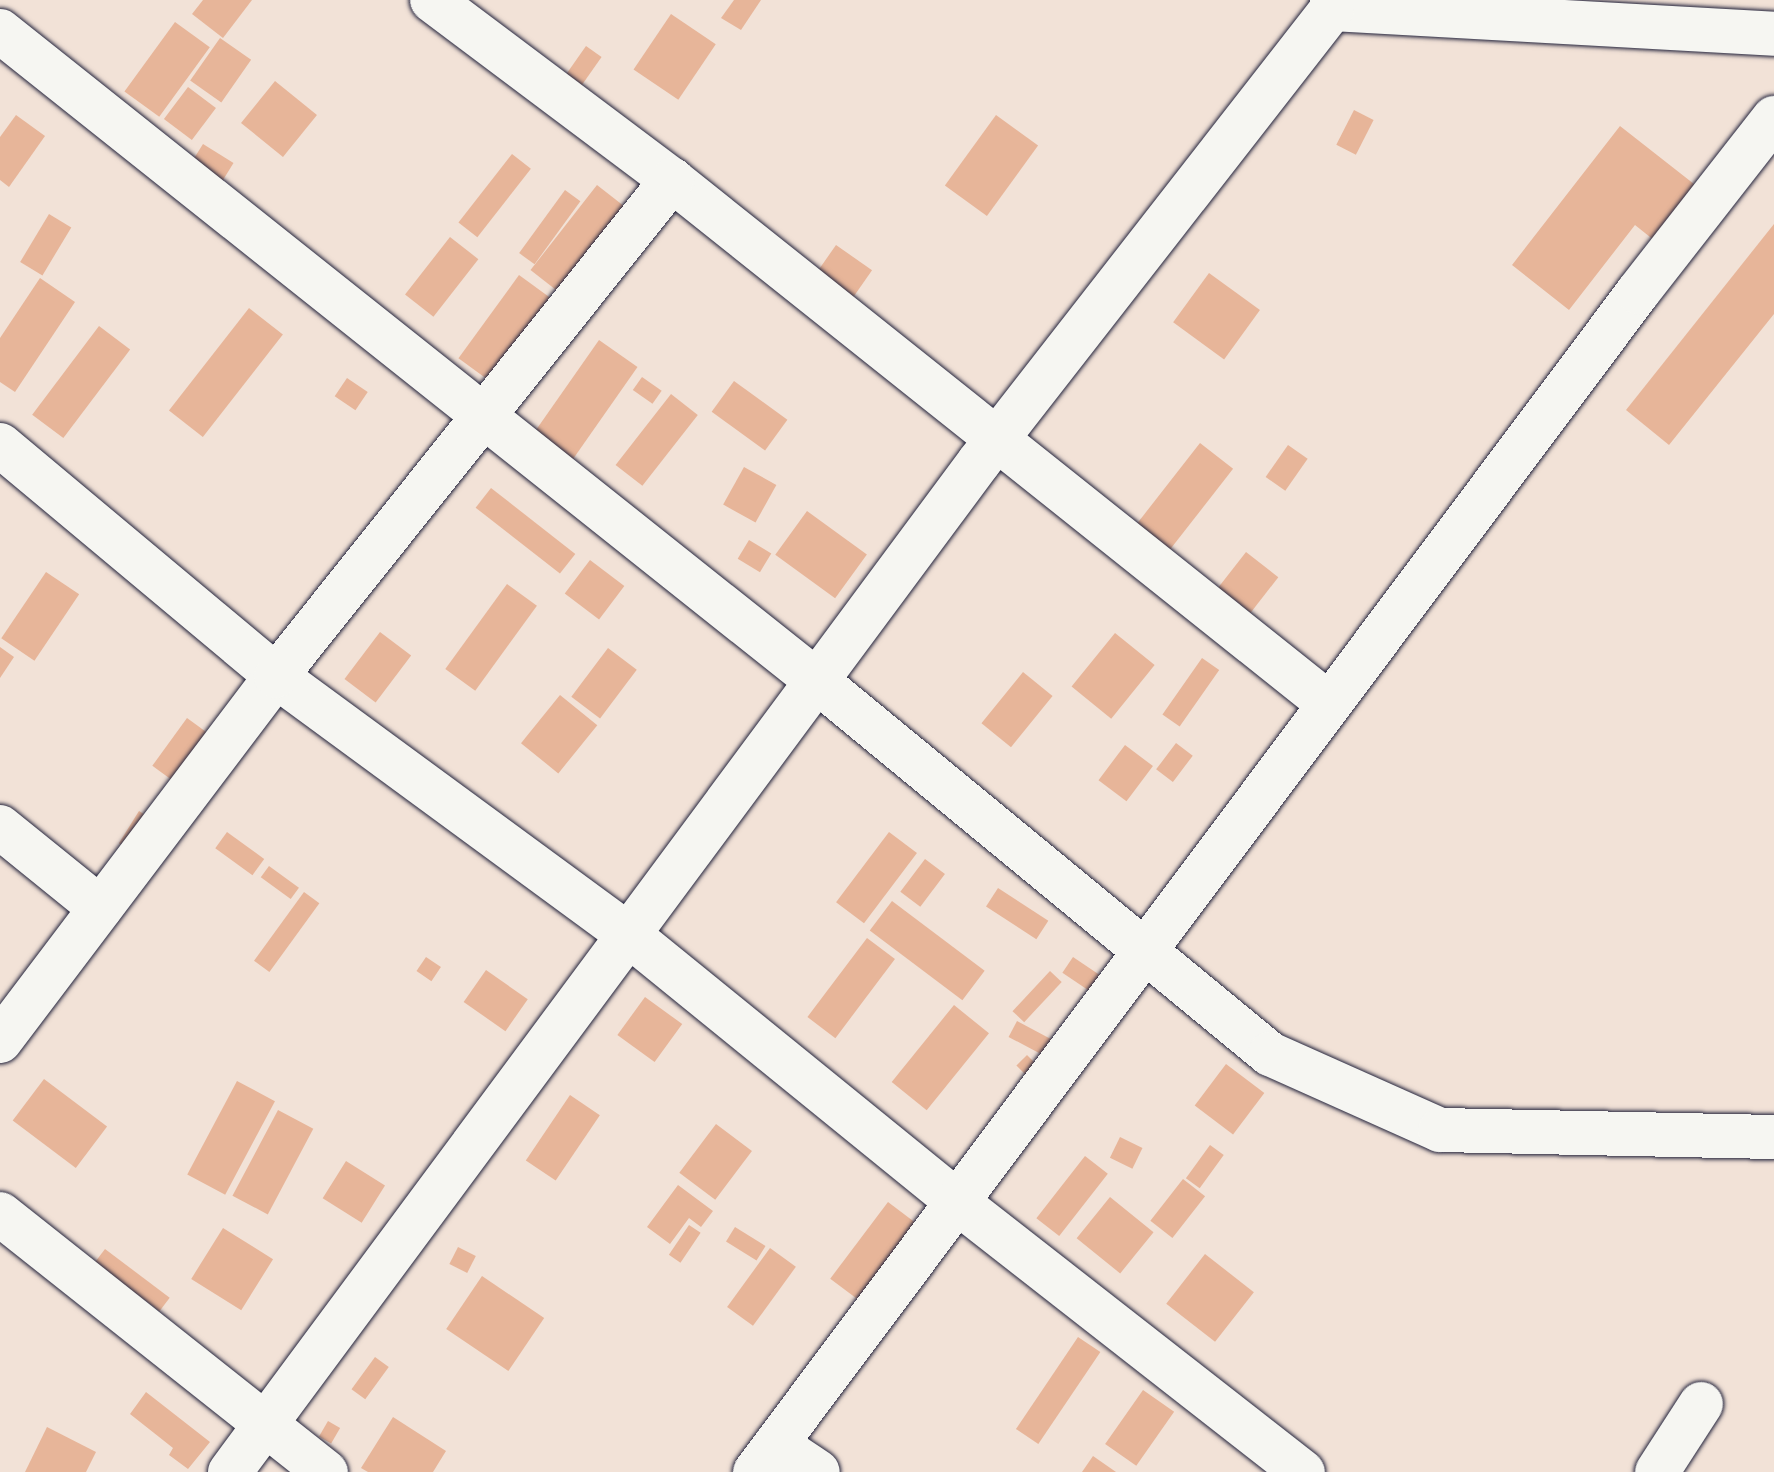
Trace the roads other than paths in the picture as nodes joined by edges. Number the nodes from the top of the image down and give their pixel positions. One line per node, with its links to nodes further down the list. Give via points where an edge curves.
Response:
1 (432, 0): 6 (street)
2 (1332, 4): 4 (street); 8 (street)
3 (0, 31): 7 (street)
4 (1774, 34)
5 (1774, 118): 12 (street)
6 (672, 180): 7 (street); 8 (street)
7 (485, 417): 10 (street); 11 (street)
8 (997, 439): 11 (street); 12 (street)
9 (0, 445): 10 (street)
10 (276, 676): 14 (street); 15 (street)
11 (817, 681): 15 (street); 16 (street)
12 (1329, 704): 16 (street)
13 (0, 827): 14 (street)
14 (100, 908): 17 (street)
15 (629, 935): 19 (street); 22 (street)
16 (1144, 953): 18 (street, via 1270,1054 1440,1130); 19 (street)
17 (0, 1041)
18 (1774, 1137)
19 (957, 1202): 23 (street); 27 (street)
20 (0, 1214): 22 (street)
21 (1701, 1404): 28 (street)
22 (266, 1424): 24 (street); 25 (street)
23 (766, 1458): 26 (street)
24 (230, 1472)
25 (326, 1472)
26 (818, 1472)
27 (1303, 1472)
28 (1657, 1472)

